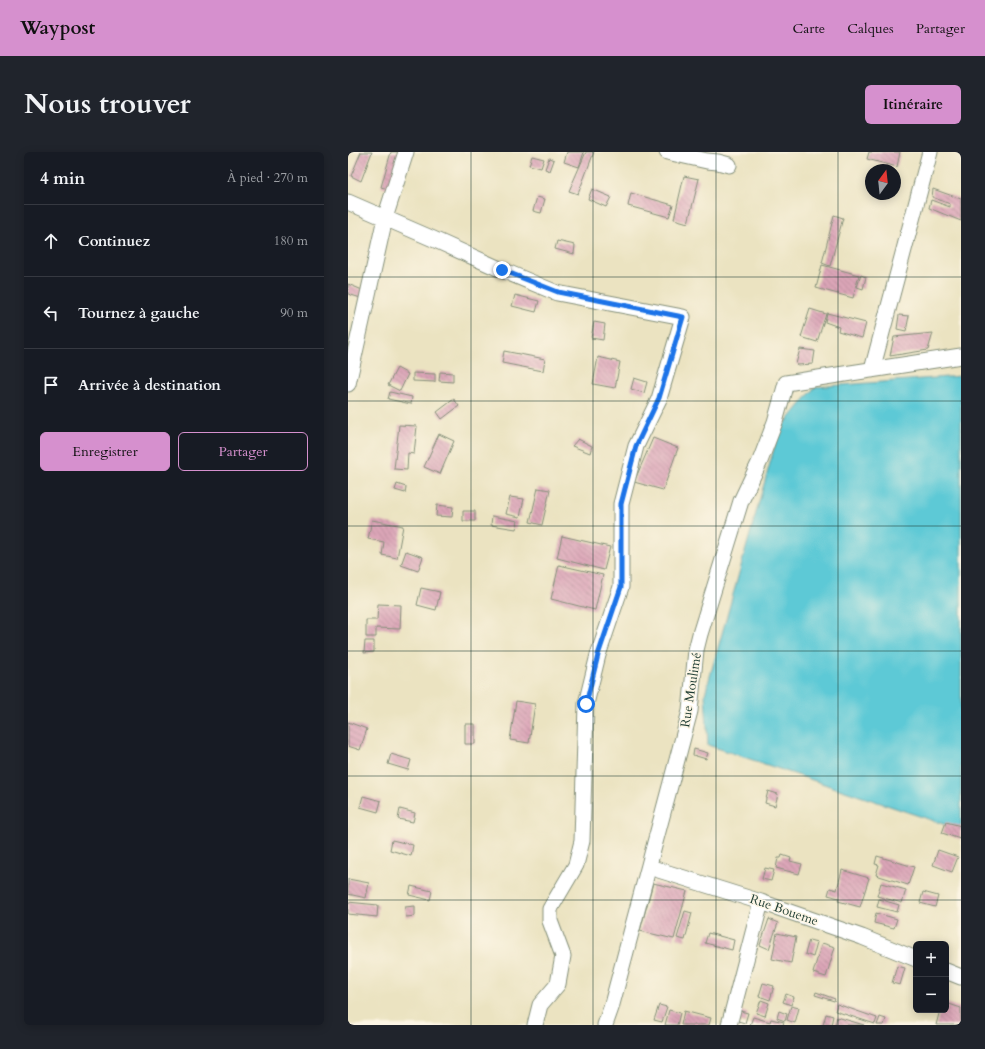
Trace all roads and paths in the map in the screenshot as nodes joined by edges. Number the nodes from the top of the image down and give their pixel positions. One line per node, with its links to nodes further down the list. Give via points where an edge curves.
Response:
1 (406, 152): 6 (street)
2 (667, 152): 4 (street)
3 (930, 152): 8 (street)
4 (729, 165)
5 (348, 202): 6 (street)
6 (385, 218): 9 (street); 15 (street, via 558,292 683,317 659,398 636,446 621,504 621,587 598,655 586,704 582,841 576,865 550,909 550,921 563,956 558,984 540,1005)
7 (961, 356): 8 (street)
8 (872, 370): 10 (street, Rue Moulimé, via 786,383 760,462 741,502 700,634 690,711)
9 (348, 384)
10 (649, 867): 11 (street, Rue Boueme); 16 (street, Rue Moulimé, via 611,1008)
11 (762, 902): 12 (street, Rue Boueme); 17 (street)
12 (913, 958)
13 (949, 972): 14 (street)
14 (961, 977)
15 (535, 1025)
16 (604, 1025)
17 (729, 1025)

